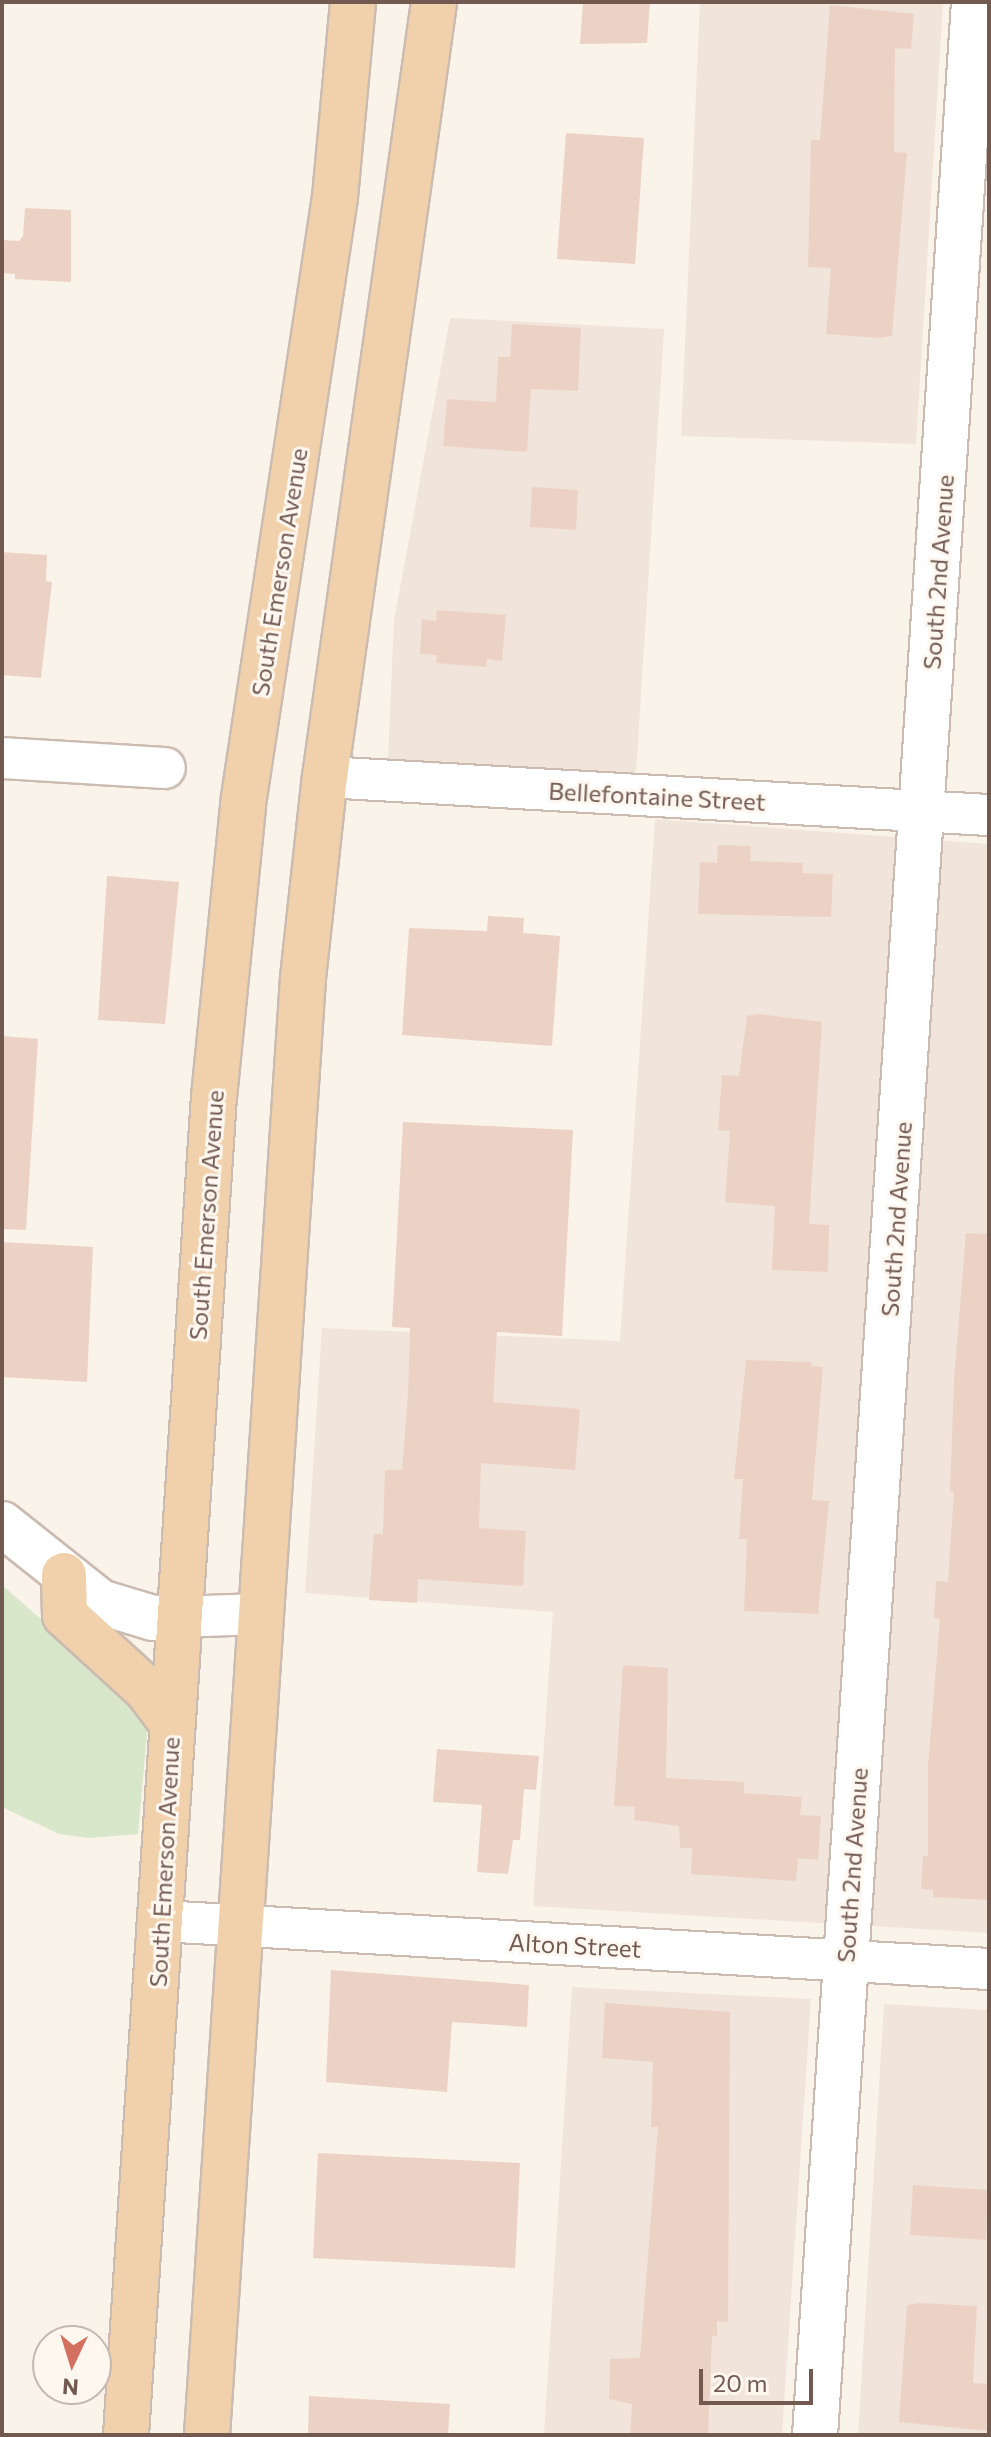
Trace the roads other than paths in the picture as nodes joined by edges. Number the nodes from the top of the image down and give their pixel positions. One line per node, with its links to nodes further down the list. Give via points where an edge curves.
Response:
1 (353, 2): 12 (main road, South Emerson Avenue, via 335,197 243,804 214,1097)
2 (434, 2): 6 (main road)
3 (974, 2): 7 (street, South 2nd Avenue)
4 (2, 758): 5 (street)
5 (165, 768)
6 (325, 777): 7 (street, Bellefontaine Street); 11 (main road, via 303,978)
7 (923, 811): 8 (street, Bellefontaine Street); 16 (street, South 2nd Avenue)
8 (989, 815)
9 (2, 1524): 10 (street)
10 (64, 1575): 12 (street, via 81,1591 126,1613); 13 (main road, via 65,1615 147,1690)
11 (259, 1614): 12 (street); 15 (main road)
12 (177, 1617): 13 (main road, South Emerson Avenue)
13 (172, 1723): 14 (main road, South Emerson Avenue)
14 (161, 1921): 15 (street, Alton Street); 18 (main road, South Emerson Avenue)
15 (241, 1925): 16 (street, Alton Street); 19 (main road)
16 (846, 1961): 17 (street, Alton Street); 20 (street, South 2nd Avenue)
17 (989, 1969)
18 (126, 2435)
19 (207, 2435)
20 (815, 2435)

